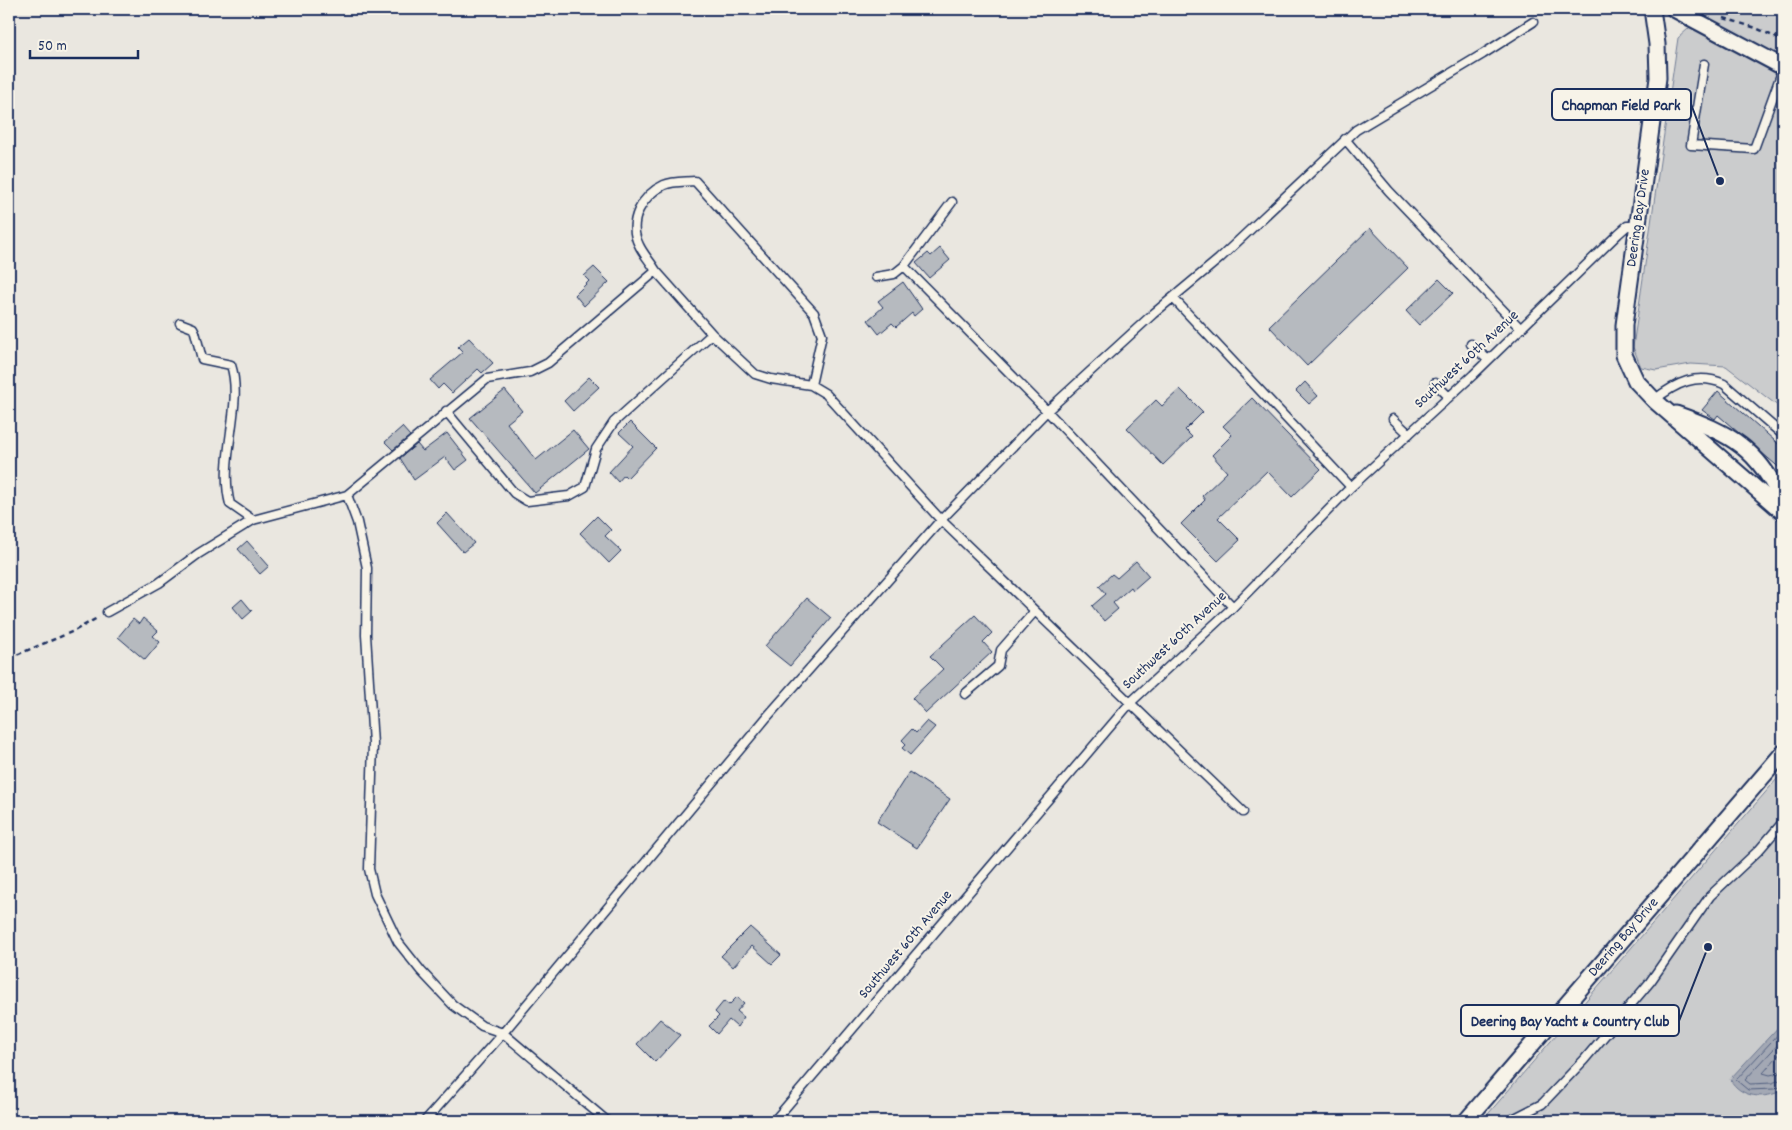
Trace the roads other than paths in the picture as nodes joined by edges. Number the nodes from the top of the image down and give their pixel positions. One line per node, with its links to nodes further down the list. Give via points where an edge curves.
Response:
1 (1652, 9): 8 (street, Deering Bay Drive, via 1658,78)
2 (1674, 9): 5 (street)
3 (1533, 22): 6 (lane)
4 (1704, 64): 5 (lane, via 1691,145 1754,149)
5 (1783, 68)
6 (1345, 139): 12 (lane, via 1219,259); 14 (lane, via 1389,191)
7 (952, 202): 9 (lane)
8 (1638, 226): 14 (lane, Southwest 60th Avenue, via 1626,226); 21 (street, Deering Bay Drive, via 1623,348 1632,375)
9 (904, 266): 11 (lane, via 894,274); 23 (lane)
10 (656, 270): 15 (lane); 19 (lane, via 638,244 635,226 638,208 649,193 666,184 695,181 814,313 822,335); 22 (lane, via 548,363 530,372 487,379)
11 (876, 277)
12 (1173, 298): 23 (lane); 28 (lane)
13 (180, 323): 32 (lane, via 193,328 202,359 231,366 234,379 226,490 230,504)
14 (1520, 329): 17 (lane, Southwest 60th Avenue)
15 (712, 334): 19 (lane, via 755,374); 22 (lane, via 614,422 596,449 585,487 569,496 528,502 514,493)
16 (1471, 344): 17 (lane)
17 (1488, 360): 20 (lane, Southwest 60th Avenue)
18 (1436, 383): 20 (lane)
19 (811, 385): 33 (lane, via 826,394)
20 (1449, 397): 26 (lane, Southwest 60th Avenue)
21 (1654, 400): 24 (street, Deering Bay Drive); 27 (lane, via 1685,380 1713,379 1724,384)
22 (446, 411): 29 (lane)
23 (1047, 411): 33 (lane); 34 (lane)
24 (1668, 411): 30 (street, Deering Bay Drive, via 1728,435 1762,463); 31 (street, Deering Bay Drive)
25 (1393, 419): 26 (lane)
26 (1408, 434): 28 (lane, Southwest 60th Avenue)
27 (1783, 435)
28 (1351, 487): 34 (lane, Southwest 60th Avenue)
29 (347, 495): 32 (lane); 42 (lane, via 357,522 367,568 366,635 373,744 369,869 375,894 398,942 421,971 453,1005 482,1026)
30 (1783, 503)
31 (1783, 512)
32 (254, 520): 36 (lane)
33 (940, 520): 35 (lane); 42 (lane, via 767,717)
34 (1232, 607): 38 (lane, Southwest 60th Avenue)
35 (1035, 611): 37 (lane, via 1001,650 998,666); 38 (lane)
36 (107, 612)
37 (965, 694)
38 (1131, 702): 40 (lane); 45 (lane, Southwest 60th Avenue)
39 (1783, 753): 46 (street, Deering Bay Drive)
40 (1243, 812)
41 (1783, 822): 47 (lane, via 1759,850 1710,896 1650,982 1584,1060 1542,1104)
42 (503, 1033): 43 (lane); 44 (lane)
43 (425, 1121)
44 (607, 1121)
45 (774, 1121)
46 (1466, 1121)
47 (1509, 1121)

